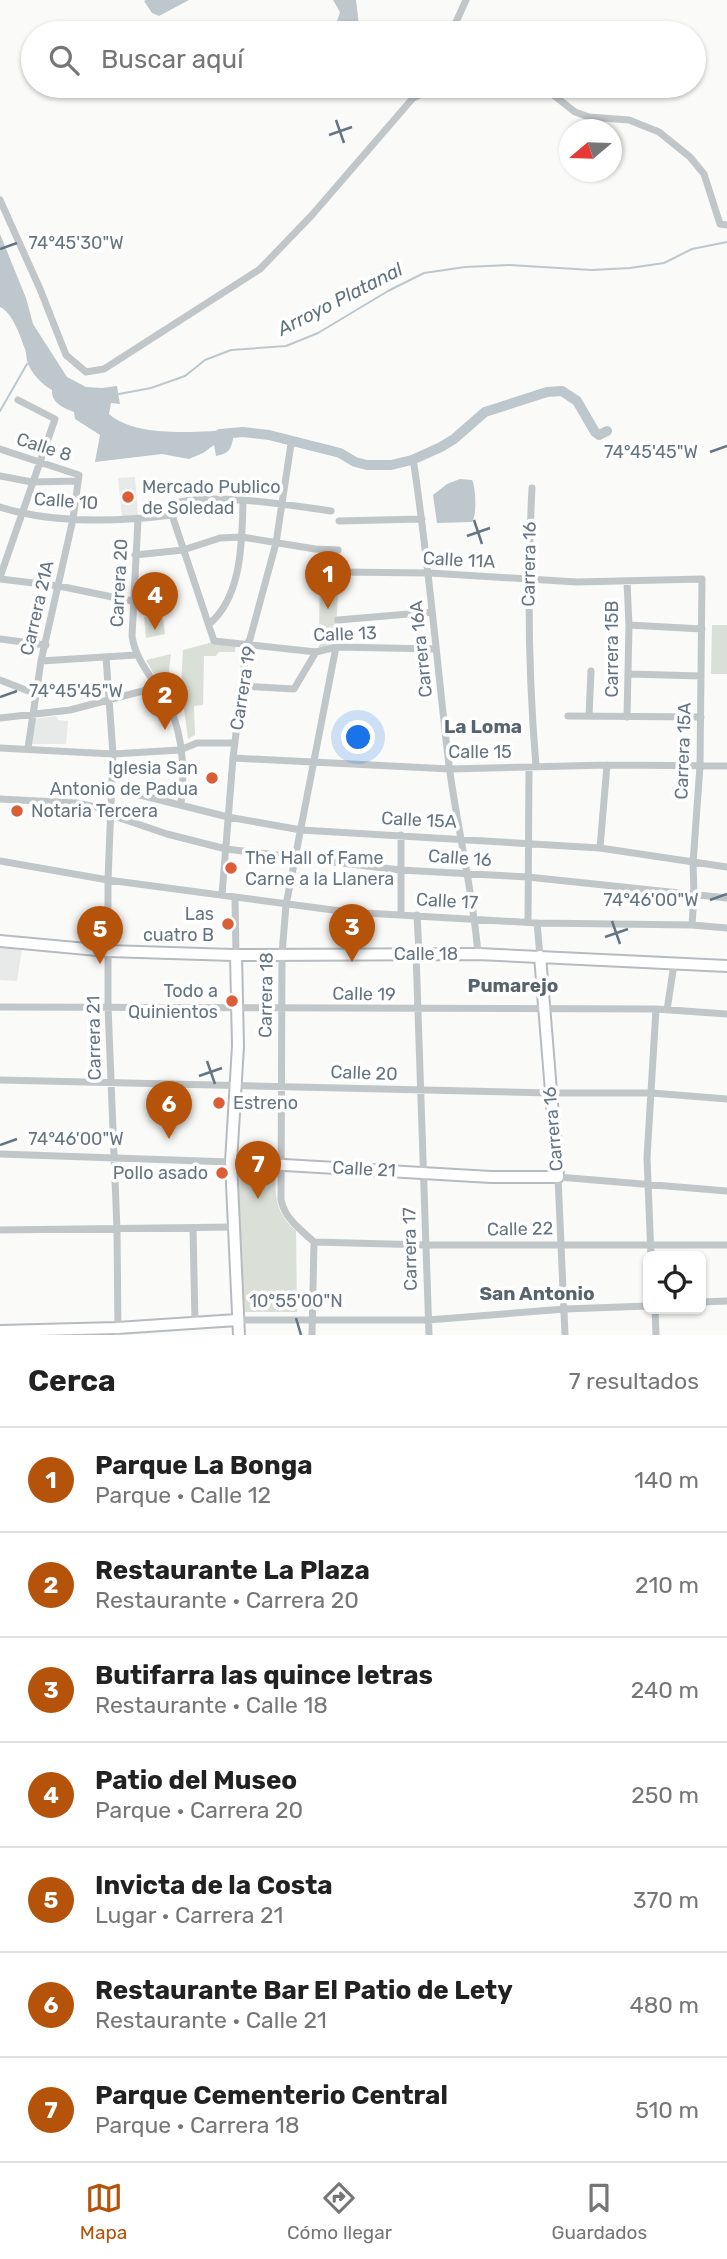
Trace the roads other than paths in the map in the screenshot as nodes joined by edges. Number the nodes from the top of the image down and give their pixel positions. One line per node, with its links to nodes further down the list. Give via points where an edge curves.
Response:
1 (466, 0): 2 (street)
2 (456, 21)
3 (413, 98): 5 (street, via 260,269 93,373 66,355)
4 (557, 98): 6 (street, via 589,117 629,120 659,132 704,174 720,224)
5 (0, 200)
6 (727, 225)
7 (18, 400): 10 (street, via 55,419)
8 (291, 444): 17 (street, Carrera 19)
9 (0, 449): 10 (street, Calle 8)
10 (39, 462): 13 (street, Calle 8); 14 (street)
11 (414, 465): 24 (street, Carrera 16A)
12 (0, 476): 14 (street)
13 (78, 478): 14 (street); 22 (street, Carrera 21A)
14 (32, 482): 20 (street)
15 (531, 488): 34 (street, Carrera 16)
16 (243, 502): 17 (street); 21 (street, via 197,498 172,504); 26 (street)
17 (282, 504): 19 (street); 27 (street, Carrera 19)
18 (0, 507): 20 (street, Calle 10)
19 (331, 512)
20 (22, 514): 22 (street, Calle 10); 33 (street)
21 (172, 515): 23 (street, Calle 10); 28 (street)
22 (73, 519): 23 (street, Calle 10); 37 (street, Carrera 21A)
23 (138, 519): 30 (street, Carrera 20)
24 (422, 519): 25 (street); 32 (street, Carrera 16A)
25 (339, 521)
26 (242, 537): 27 (street); 28 (street, via 220,538); 42 (street, via 227,604)
27 (276, 543): 29 (street); 46 (street, Carrera 19)
28 (183, 550): 30 (street); 42 (street)
29 (338, 550)
30 (135, 555): 38 (street, Carrera 20)
31 (340, 572): 32 (street, Calle 11A)
32 (430, 573): 34 (street, Calle 11A); 40 (street, Carrera 16A)
33 (0, 578): 37 (street)
34 (527, 579): 36 (street, Calle 11A); 78 (street, Carrera 16)
35 (702, 579): 36 (street, Calle 11A); 44 (street, Carrera 15A)
36 (627, 582): 43 (street, Carrera 15B)
37 (59, 586): 38 (street); 47 (street, Carrera 21A)
38 (132, 601): 39 (street); 51 (street, Carrera 20)
39 (148, 602)
40 (432, 612): 41 (street); 49 (street, Carrera 16A)
41 (338, 620)
42 (209, 624): 46 (street, Calle 13, via 214,641)
43 (629, 625): 44 (street); 55 (street, Carrera 15B)
44 (702, 629): 56 (street, Carrera 15A)
45 (0, 639): 47 (street)
46 (247, 644): 50 (street, Calle 13); 58 (street, Carrera 19)
47 (46, 645): 53 (street, Carrera 21A)
48 (335, 647): 49 (street, Calle 13); 50 (street, Calle 13); 74 (street, Carrera 18)
49 (436, 649): 79 (street, Carrera 16A)
50 (316, 652): 58 (street, via 294,690)
51 (136, 655): 52 (street); 59 (street, Carrera 20)
52 (106, 657): 53 (street); 61 (street, Carrera 21)
53 (41, 662): 60 (street, Carrera 21A)
54 (591, 671): 64 (street)
55 (629, 674): 56 (street); 65 (street, Carrera 15B)
56 (701, 676): 66 (street, Carrera 15A)
57 (0, 680): 60 (street)
58 (241, 686): 68 (street, Carrera 19)
59 (158, 687): 61 (street); 71 (street, Carrera 20, via 174,720)
60 (36, 694): 62 (street, Carrera 21A)
61 (111, 701): 62 (street); 72 (street, Carrera 21)
62 (33, 715): 67 (street); 70 (street, Carrera 21A)
63 (568, 716): 64 (street)
64 (589, 716): 65 (street)
65 (627, 717): 66 (street)
66 (701, 717): 76 (street, Carrera 15A)
67 (0, 718)
68 (235, 743): 71 (street, via 197,743); 73 (street, Carrera 19)
69 (0, 748): 70 (street)
70 (28, 748): 72 (street)
71 (180, 750): 72 (street); 82 (street, Carrera 20)
72 (113, 754): 80 (street, Carrera 21)
73 (233, 758): 74 (street, Calle 15); 84 (street, Carrera 19)
74 (313, 762): 79 (street, Calle 15); 85 (street, Carrera 18)
75 (607, 765): 76 (street, Calle 15); 78 (street, Calle 15); 89 (street)
76 (700, 766): 77 (street, Calle 15); 93 (street, Carrera 15A)
77 (727, 766)
78 (532, 767): 79 (street, Calle 15); 88 (street, Carrera 16)
79 (450, 769): 87 (street, Carrera 16A)
80 (112, 788): 82 (street, Calle 15A); 83 (street, Carrera 21)
81 (0, 799): 83 (street, Calle 16, via 76,803)
82 (181, 804): 84 (street, Calle 15A)
83 (111, 812): 90 (street, Calle 16, via 167,834); 98 (street, Carrera 21)
84 (228, 817): 85 (street, Calle 15A); 90 (street, Carrera 19)
85 (301, 830): 86 (street, Calle 15A); 91 (street, Carrera 18)
86 (401, 835): 87 (street, Calle 15A); 95 (street)
87 (461, 838): 88 (street, Calle 15A); 96 (street, Carrera 16A)
88 (527, 843): 89 (street, Calle 15A); 97 (street, Carrera 16)
89 (600, 848): 93 (street, Calle 15A)
90 (226, 849): 91 (street, Calle 16); 100 (street, Carrera 19)
91 (296, 856): 95 (street, Calle 16); 103 (street, Carrera 18)
92 (0, 861): 98 (street, Calle 17)
93 (693, 863): 94 (street, Calle 15A); 99 (street, Carrera 15A)
94 (727, 867)
95 (400, 870): 96 (street, Calle 16); 104 (street)
96 (468, 875): 97 (street, Calle 16); 106 (street, Carrera 16A)
97 (528, 877): 99 (street, Calle 16); 107 (street, Carrera 16)
98 (108, 880): 100 (street, Calle 17); 112 (street, Carrera 21)
99 (694, 894): 102 (street, Calle 16); 109 (street, Carrera 15A)
100 (222, 895): 101 (street, Calle 17)
101 (235, 898): 103 (street, Calle 17); 116 (street)
102 (727, 898)
103 (286, 905): 104 (street, Calle 17); 114 (street, Carrera 18)
104 (401, 914): 105 (street, Calle 17)
105 (417, 915): 106 (street, Calle 17); 113 (street, Carrera 17)
106 (475, 919): 107 (street, Calle 17); 115 (street, Carrera 16A)
107 (528, 922): 108 (street, Calle 17)
108 (537, 923): 109 (street, Calle 17); 117 (street, Carrera 16)
109 (692, 925): 110 (street, Calle 17)
110 (727, 928)
111 (0, 941): 112 (street, Calle 18)
112 (108, 951): 116 (street, Calle 18); 120 (street, Carrera 21)
113 (417, 953): 114 (street, Calle 18); 115 (street, Calle 18); 125 (street, Carrera 17)
114 (282, 954): 116 (street, Calle 18); 123 (street, Carrera 18)
115 (478, 954): 117 (street, Calle 18)
116 (236, 955): 122 (street)
117 (540, 956): 118 (street, Calle 18); 126 (street, Carrera 16)
118 (674, 964): 119 (street, Calle 18); 127 (street)
119 (727, 966)
120 (108, 1006): 121 (street, Calle 19); 122 (street, Calle 19); 130 (street, Carrera 21)
121 (0, 1007)
122 (238, 1007): 123 (street, Calle 19); 131 (street)
123 (282, 1009): 125 (street, Calle 19); 132 (street, Carrera 18)
124 (656, 1009): 126 (street, Calle 19); 127 (street, Calle 19); 134 (street)
125 (418, 1010): 126 (street, Calle 19); 133 (street, Carrera 17)
126 (543, 1010): 135 (street, Carrera 16)
127 (667, 1010): 128 (street, Calle 19)
128 (727, 1014)
129 (0, 1080): 130 (street, Calle 20)
130 (110, 1082): 131 (street, Calle 20); 138 (street, Carrera 21)
131 (237, 1084): 132 (street, Calle 20); 139 (street)
132 (281, 1086): 133 (street, Calle 20); 140 (street, Carrera 18)
133 (421, 1090): 135 (street, Calle 20); 141 (street, Carrera 17)
134 (652, 1093): 135 (street, Calle 20); 136 (street, Calle 20); 143 (street)
135 (550, 1094): 142 (street, Carrera 16)
136 (727, 1099)
137 (0, 1154): 138 (street, Calle 21)
138 (114, 1158): 139 (street, Calle 21); 147 (street, Carrera 21)
139 (231, 1162): 140 (street, Calle 21); 145 (street)
140 (280, 1164): 141 (street, Calle 21); 149 (street, Carrera 18, via 284,1211)
141 (424, 1172): 142 (street, Calle 21); 151 (street, Carrera 17)
142 (558, 1177): 143 (street, Calle 21); 150 (street, Carrera 16)
143 (647, 1184): 144 (street, Calle 21); 152 (street)
144 (727, 1191)
145 (233, 1227): 146 (street); 162 (street)
146 (193, 1228): 147 (street); 163 (street)
147 (117, 1229): 148 (street); 165 (street, Carrera 21)
148 (0, 1230)
149 (314, 1242): 151 (street, Calle 22); 160 (street)
150 (562, 1244): 151 (street, Calle 22); 152 (street, Calle 22); 158 (street, Carrera 16)
151 (426, 1245): 161 (street, Carrera 17)
152 (650, 1245): 153 (street, Calle 22); 154 (street)
153 (727, 1245)
154 (651, 1251)
155 (727, 1301): 156 (street)
156 (706, 1303)
157 (643, 1306): 158 (street)
158 (565, 1309): 161 (street); 170 (street, Carrera 16)
159 (654, 1314): 171 (street)
160 (312, 1320): 161 (street); 162 (street); 168 (street)
161 (428, 1320): 169 (street, Carrera 17)
162 (237, 1321): 163 (street); 167 (street)
163 (195, 1322): 165 (street)
164 (0, 1331): 166 (street)
165 (118, 1332): 166 (street)
166 (17, 1333)
167 (239, 1335)
168 (312, 1335)
169 (429, 1335)
170 (565, 1335)
171 (656, 1335)

